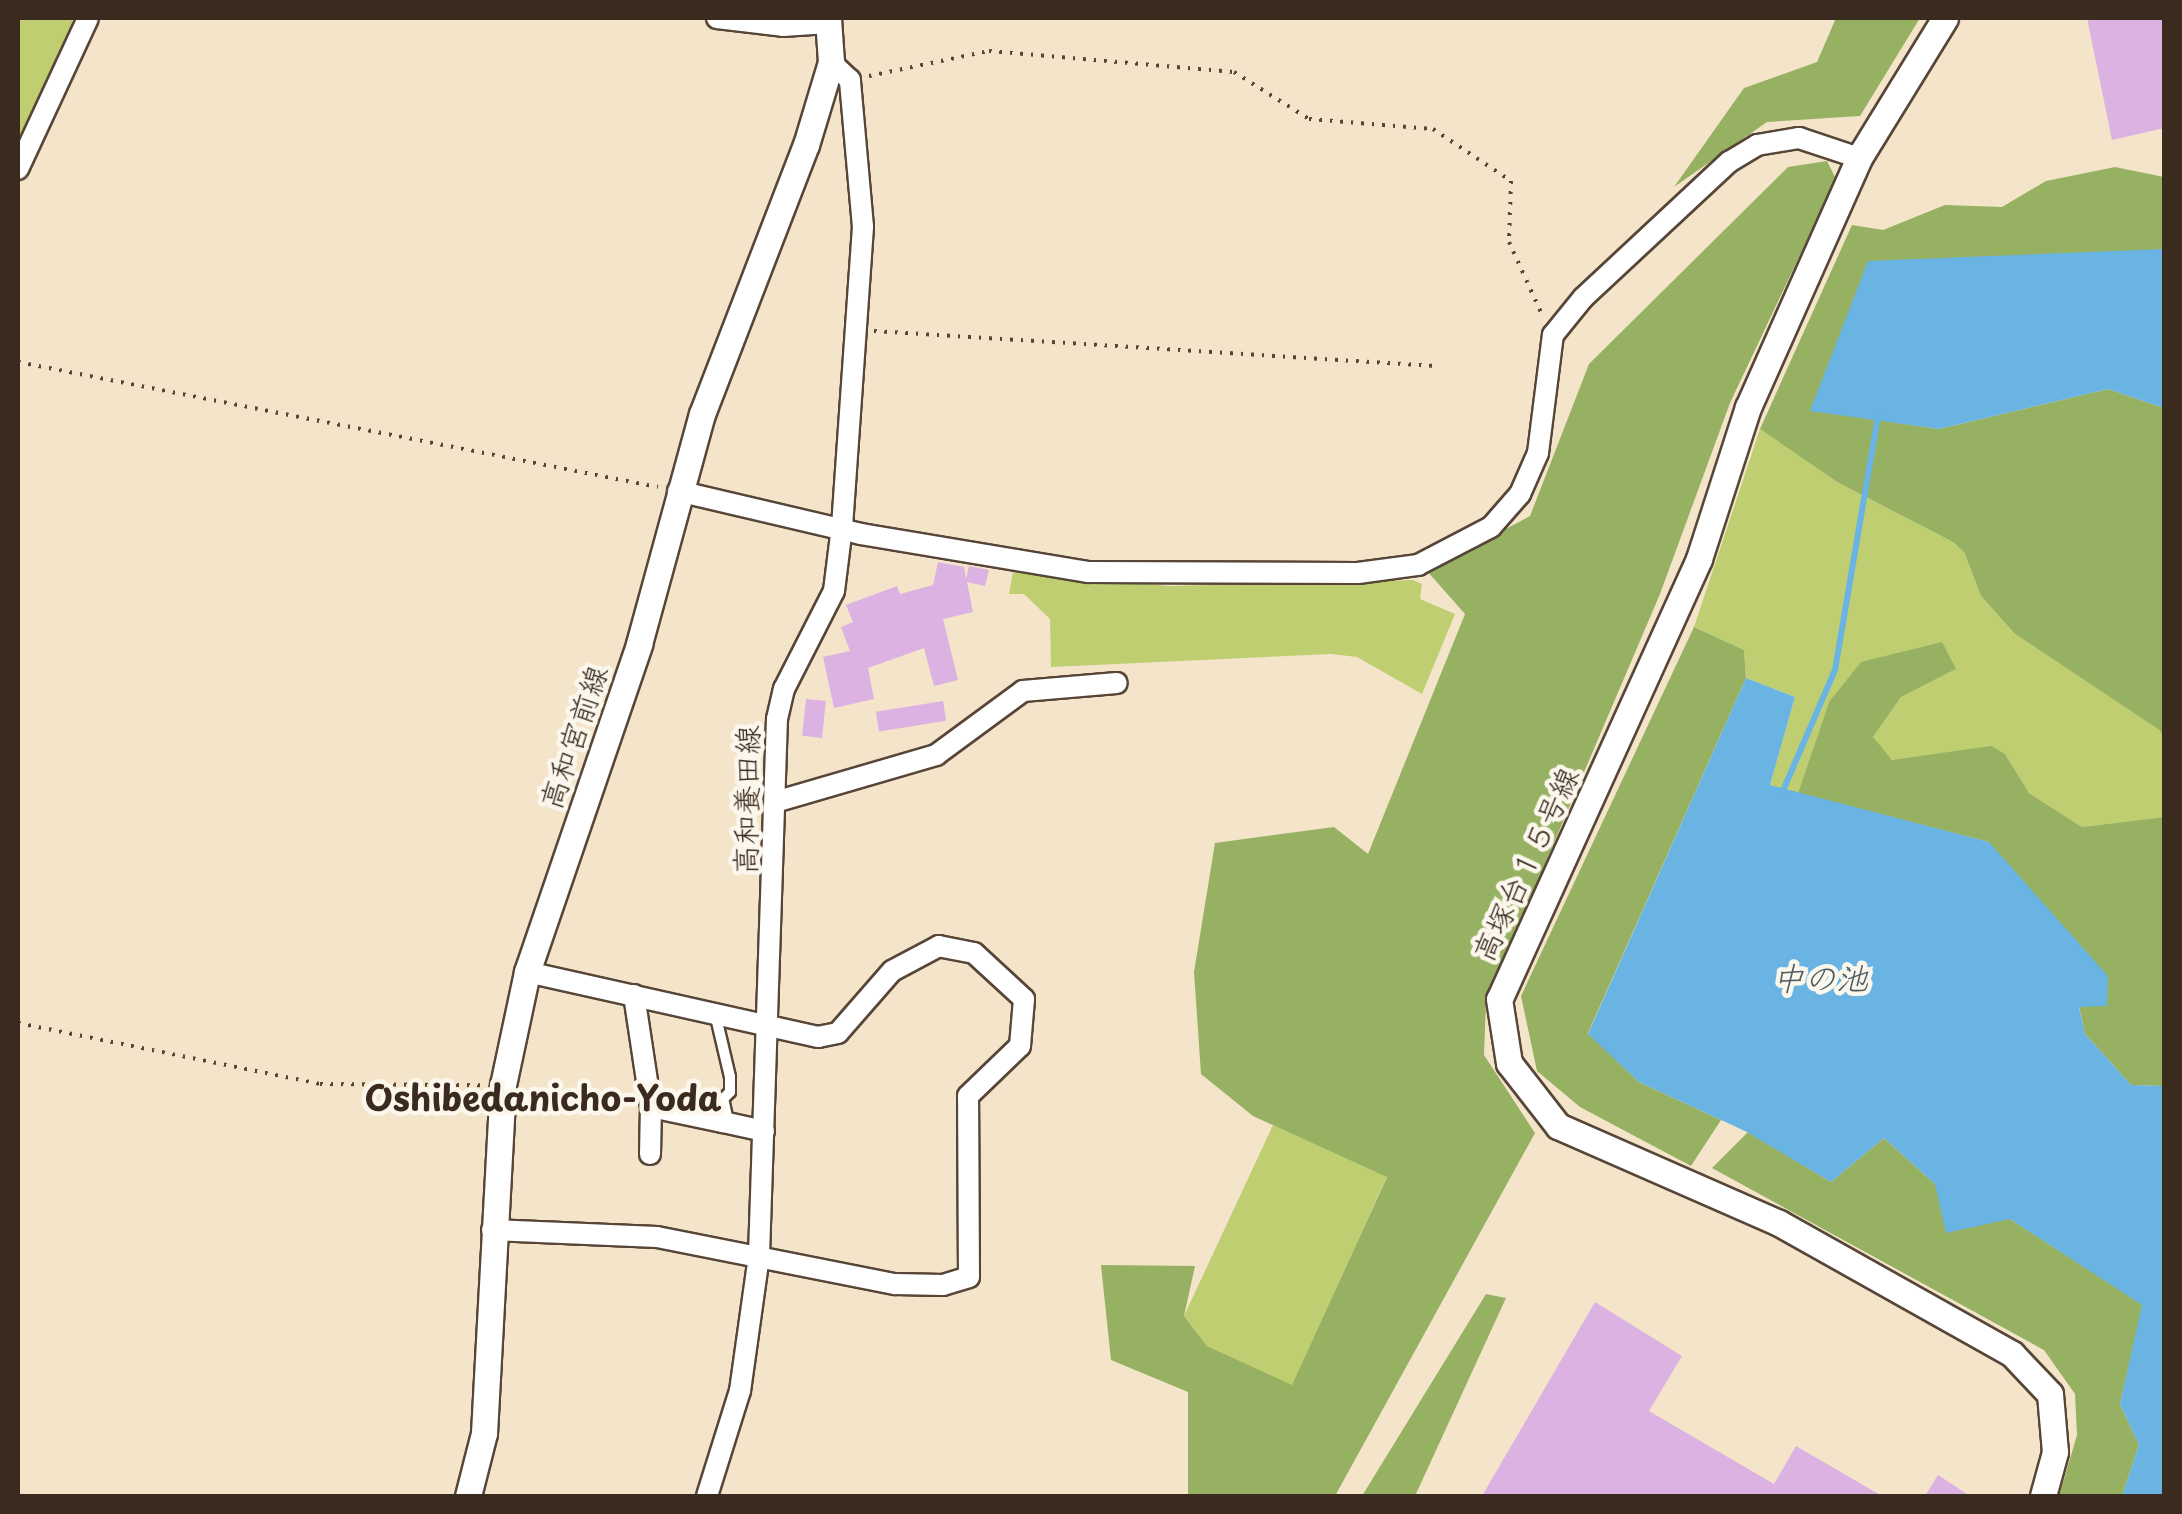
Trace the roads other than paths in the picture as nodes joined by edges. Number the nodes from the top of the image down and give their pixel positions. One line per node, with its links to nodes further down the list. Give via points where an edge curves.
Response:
1 (88, 18): 7 (street)
2 (717, 18): 4 (street, via 783,26)
3 (1945, 18): 6 (street, 高塚台１５号線)
4 (828, 20): 5 (street, 高和宮前線)
5 (831, 62): 8 (street, 高和宮前線); 9 (street, 高和養田線, via 850,80 862,227)
6 (1859, 158): 9 (street, via 1825,141 1757,145 1671,216 1552,335 1538,452 1520,494 1491,527 1418,566 1358,573 1088,572); 24 (street, 高塚台１５号線, via 1748,407 1700,559 1499,999 1509,1063 1558,1126 1778,1223 2012,1354 2050,1394 2055,1452)
7 (18, 169)
8 (678, 491): 9 (street); 12 (street, 高和宮前線, via 639,644)
9 (842, 527): 11 (street, 高和養田線, via 834,591 784,688 777,719)
10 (1117, 683): 11 (street, via 1023,691 936,755)
11 (778, 801): 15 (street, 高和養田線)
12 (528, 972): 13 (street); 20 (street, 高和宮前線, via 503,1085)
13 (634, 995): 14 (street); 16 (street)
14 (715, 1012): 15 (street); 17 (lane, via 730,1077)
15 (768, 1024): 18 (street, 高和養田線); 21 (street, via 818,1037 838,1033 892,971 939,946 974,953 1024,998 1020,1046 968,1096 969,1278 943,1286 895,1284)
16 (651, 1107): 17 (street); 19 (street)
17 (721, 1113): 18 (street)
18 (764, 1132): 21 (street, 高和養田線)
19 (650, 1154)
20 (492, 1230): 21 (street, via 656,1238); 22 (street, 高和宮前線, via 484,1433)
21 (760, 1255): 23 (street, 高和養田線, via 740,1391)
22 (468, 1496)
23 (707, 1496)
24 (2043, 1496)

